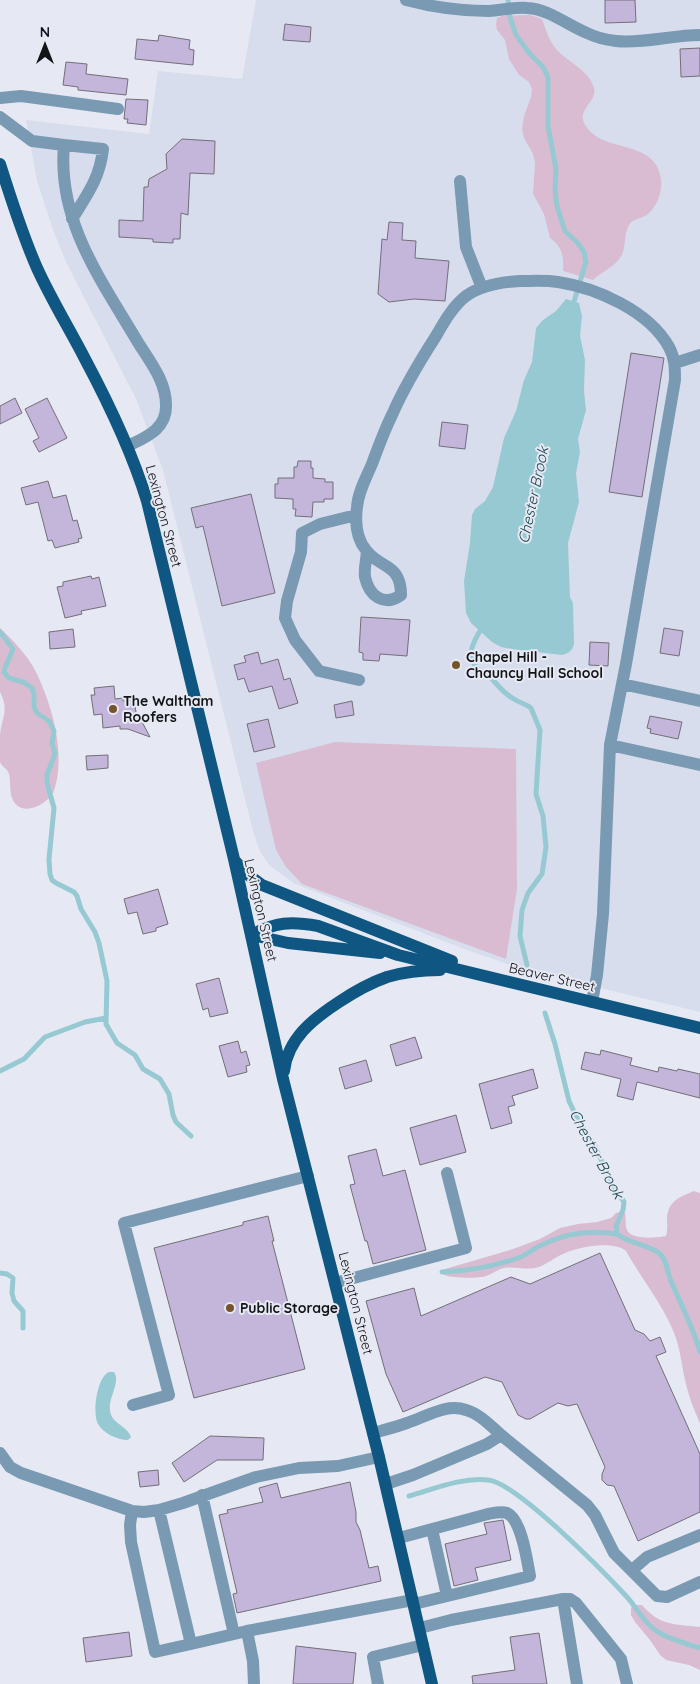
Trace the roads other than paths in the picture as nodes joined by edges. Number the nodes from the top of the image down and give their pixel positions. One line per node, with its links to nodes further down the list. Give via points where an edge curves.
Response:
1 (406, 0): 2 (lane, via 477,11 536,9 588,34 616,41)
2 (700, 36)
3 (0, 98): 4 (lane, via 21,96)
4 (118, 108)
5 (0, 117): 6 (lane, via 32,141)
6 (64, 145): 11 (lane, via 63,175); 11 (lane, via 103,149 97,177)
7 (0, 164): 10 (main road, Lexington Street)
8 (460, 181): 12 (lane, via 466,247)
9 (0, 185): 10 (main road)
10 (10, 194): 15 (main road, Lexington Street, via 37,269)
11 (72, 219): 15 (lane, via 94,268 164,385 167,407 163,421 154,433)
12 (482, 288): 14 (lane, via 544,280 567,284 619,302 655,329); 16 (lane, via 466,296 456,306 420,361 392,414 362,488)
13 (700, 355): 14 (lane)
14 (675, 363): 19 (lane, via 676,380)
15 (128, 446): 23 (main road, Lexington Street, via 149,510)
16 (356, 515): 17 (lane, via 360,542); 18 (lane, via 320,524 302,533 301,552 285,618 295,640 320,671)
17 (367, 552)
18 (358, 680)
19 (622, 684): 20 (lane); 21 (lane)
20 (700, 701)
21 (610, 745): 22 (lane); 28 (lane, via 603,914)
22 (700, 765)
23 (234, 858): 24 (main road, Lexington Street); 27 (main road, via 262,885)
24 (252, 935): 25 (main road, Beaver Street, via 306,945); 25 (main road, Beaver Street, via 281,923 304,924 334,931); 30 (main road, Lexington Street)
25 (398, 955): 26 (main road, Beaver Street)
26 (462, 971): 27 (main road, Beaver Street); 30 (main road, via 397,974 352,994 322,1013 302,1031 290,1048)
27 (494, 978): 28 (main road, Beaver Street)
28 (592, 1002): 29 (main road, Beaver Street)
29 (700, 1028)
30 (284, 1079): 32 (main road, Lexington Street)
31 (447, 1173): 33 (lane, via 466,1248)
32 (308, 1176): 33 (main road, Lexington Street); 34 (lane, via 124,1223 169,1395)
33 (335, 1283): 35 (main road, Lexington Street)
34 (133, 1405)
35 (373, 1433): 36 (lane, via 440,1410 456,1408 482,1418); 38 (main road, Lexington Street)
36 (501, 1434): 39 (lane, via 487,1444); 46 (lane, via 587,1505 611,1548)
37 (0, 1453): 42 (lane, via 15,1470)
38 (379, 1457): 39 (main road, Lexington Street); 40 (lane, via 282,1472 245,1480)
39 (386, 1484): 45 (main road, Lexington Street)
40 (202, 1495): 41 (lane); 53 (lane)
41 (159, 1510): 42 (lane); 54 (lane)
42 (132, 1511): 54 (lane, via 131,1542 156,1652)
43 (432, 1529): 45 (lane); 48 (lane); 48 (lane, via 488,1514 508,1514 519,1528 527,1562 530,1576)
44 (700, 1535): 46 (lane, via 647,1557)
45 (399, 1538): 50 (main road, Lexington Street)
46 (632, 1570): 47 (lane, via 661,1597)
47 (700, 1582)
48 (447, 1596): 50 (lane)
49 (563, 1598): 51 (lane); 59 (lane); 60 (lane, via 576,1603 618,1654)
50 (414, 1602): 51 (main road, Lexington Street); 52 (lane)
51 (420, 1628): 55 (main road, Lexington Street)
52 (247, 1631): 53 (lane); 56 (lane)
53 (234, 1634): 54 (lane)
54 (191, 1644)
55 (423, 1645): 57 (lane, via 373,1657); 58 (main road, Lexington Street)
56 (254, 1684)
57 (378, 1684)
58 (432, 1684)
59 (577, 1684)
60 (627, 1684)

